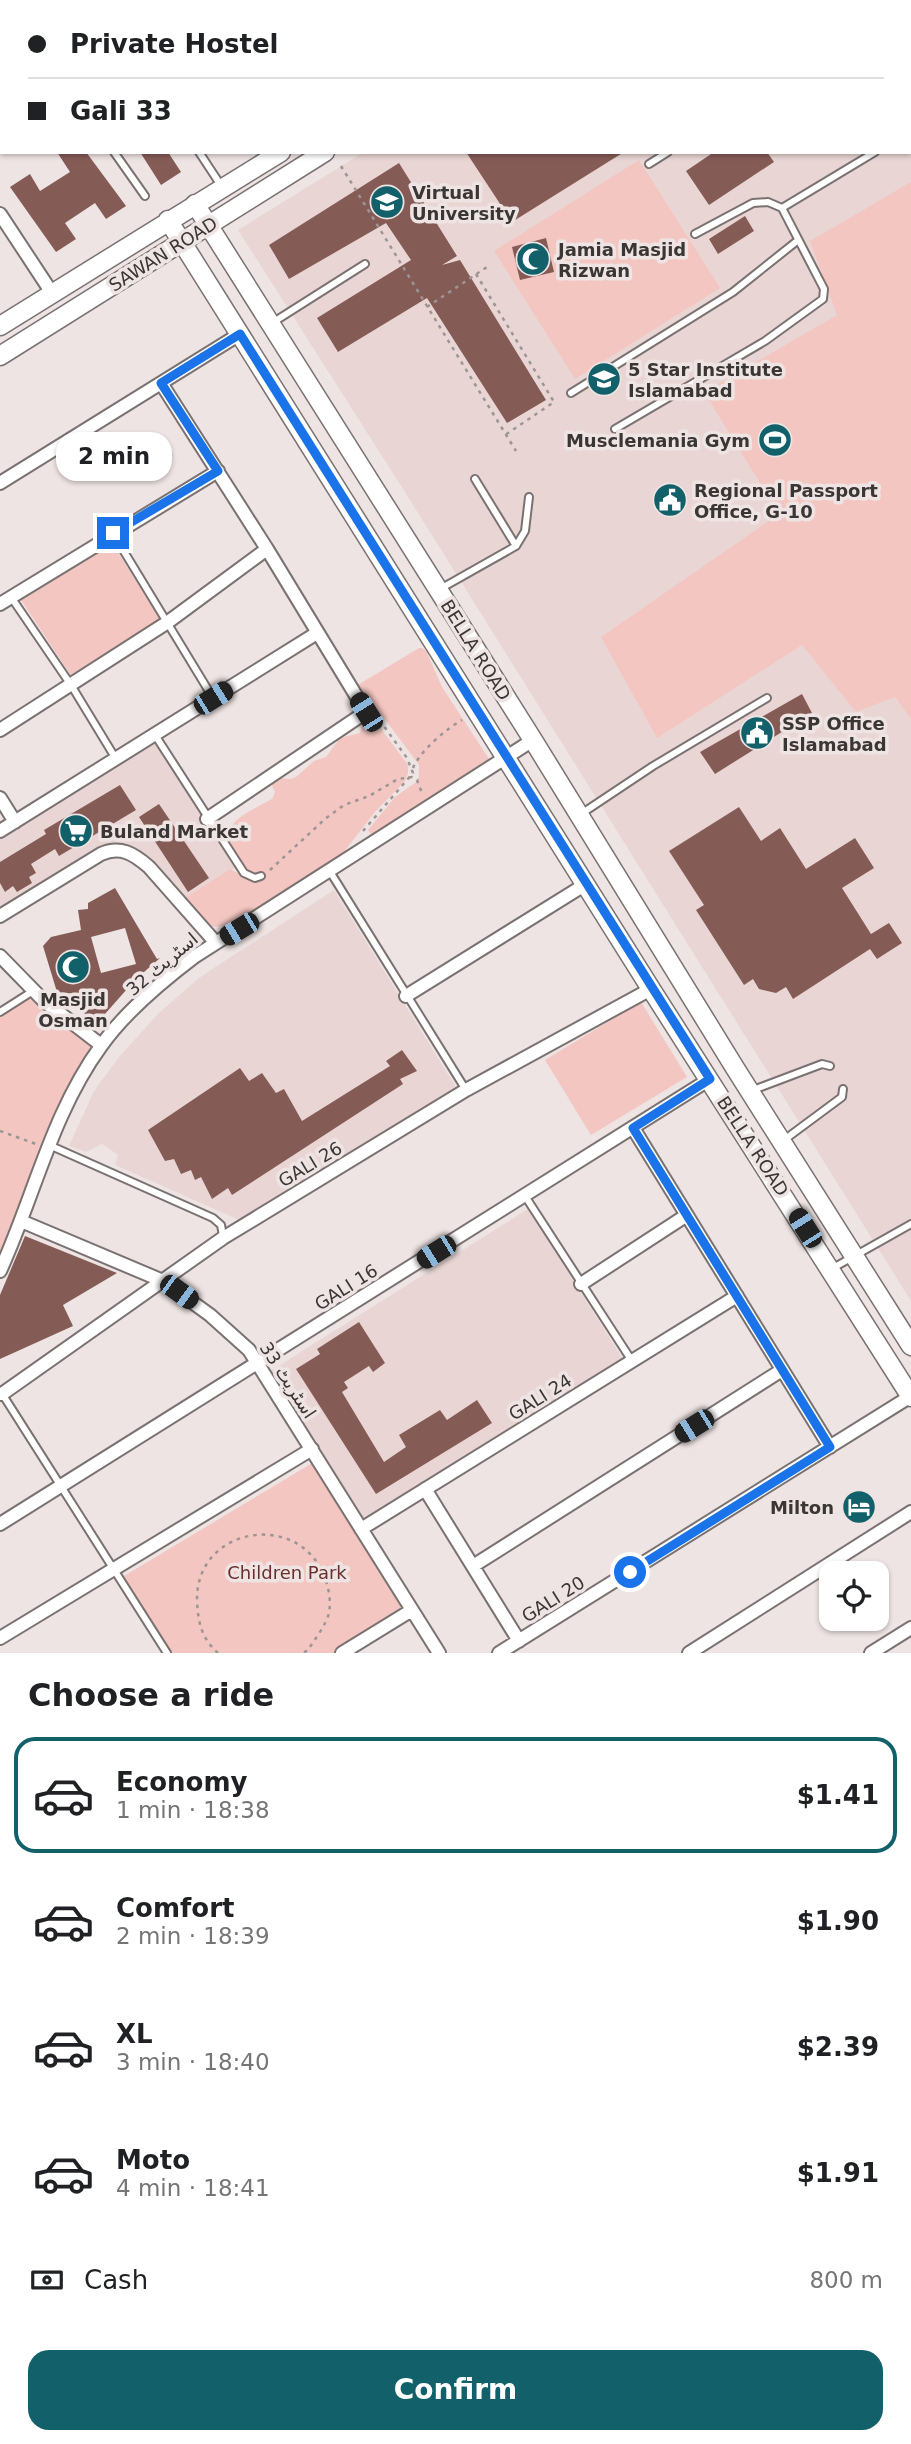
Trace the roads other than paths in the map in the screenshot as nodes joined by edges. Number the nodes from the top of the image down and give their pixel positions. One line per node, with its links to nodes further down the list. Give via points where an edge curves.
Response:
1 (115, 154): 9 (lane)
2 (200, 154): 8 (lane)
3 (278, 154): 8 (street, SAWAN ROAD)
4 (322, 154): 14 (street, SAWAN ROAD)
5 (665, 154): 7 (lane)
6 (872, 154): 11 (lane)
7 (649, 164)
8 (223, 188): 10 (street, SAWAN ROAD)
9 (145, 196)
10 (195, 204): 13 (street, SAWAN ROAD); 14 (street, BELLA ROAD)
11 (782, 208): 15 (lane, via 768,202 753,203); 16 (lane)
12 (0, 214): 19 (street)
13 (168, 220): 17 (street, BELLA ROAD); 19 (street, SAWAN ROAD)
14 (209, 226): 17 (street, SAWAN ROAD); 20 (street, BELLA ROAD)
15 (695, 234)
16 (797, 240): 25 (lane, via 733,292); 26 (lane, via 824,289 823,299 765,341)
17 (182, 242): 22 (street, BELLA ROAD); 23 (street, SAWAN ROAD)
18 (365, 264): 20 (lane)
19 (52, 293): 21 (street, SAWAN ROAD)
20 (270, 324): 27 (street, BELLA ROAD)
21 (0, 326)
22 (240, 334): 24 (street); 28 (street, BELLA ROAD)
23 (0, 356)
24 (161, 383): 29 (street); 31 (street)
25 (571, 393)
26 (615, 429)
27 (351, 452): 28 (street); 36 (street, BELLA ROAD)
28 (324, 467): 46 (street, BELLA ROAD)
29 (218, 471): 33 (street); 35 (street)
30 (475, 479): 34 (lane)
31 (0, 483)
32 (529, 497): 34 (lane, via 525,531)
33 (113, 533): 37 (street); 38 (lane)
34 (516, 546): 36 (lane)
35 (267, 549): 38 (street); 39 (street)
36 (438, 589): 45 (street, BELLA ROAD)
37 (6, 600): 40 (lane)
38 (168, 622): 40 (street); 41 (lane)
39 (317, 633): 41 (street); 50 (street, via 366,712)
40 (71, 685): 43 (street); 47 (lane)
41 (213, 698): 44 (street)
42 (767, 698): 49 (lane)
43 (0, 730)
44 (155, 734): 47 (street); 50 (lane)
45 (533, 740): 46 (street, اسٹریٹ 32); 49 (street, BELLA ROAD)
46 (507, 756): 53 (street, اسٹریٹ 32); 55 (street, BELLA ROAD)
47 (116, 759): 51 (street)
48 (0, 798): 51 (street)
49 (579, 815): 58 (street, BELLA ROAD)
50 (207, 819): 54 (lane, via 244,873)
51 (15, 822): 52 (street)
52 (0, 831)
53 (329, 870): 57 (street, اسٹریٹ 32); 63 (lane)
54 (261, 876)
55 (586, 884): 60 (street, BELLA ROAD); 63 (street)
56 (0, 916): 57 (street, via 101,854 122,850 149,867)
57 (216, 943): 65 (street, اسٹریٹ 32, via 164,981)
58 (662, 949): 60 (street); 70 (street, BELLA ROAD)
59 (0, 956): 62 (street)
60 (636, 965): 61 (street, BELLA ROAD)
61 (651, 989): 67 (street, BELLA ROAD); 69 (street, GALI 26)
62 (33, 991): 64 (lane); 65 (street)
63 (406, 996): 69 (lane)
64 (0, 1012)
65 (101, 1045): 74 (street, اسٹریٹ 32)
66 (830, 1066): 70 (lane, via 822,1064)
67 (710, 1079): 71 (street, GALI 16); 73 (street, BELLA ROAD)
68 (843, 1089): 72 (lane, via 842,1097)
69 (466, 1090): 79 (street, GALI 26, via 238,1229)
70 (750, 1091): 72 (street, BELLA ROAD)
71 (633, 1128): 75 (street, GALI 16); 76 (street)
72 (779, 1136): 73 (street); 80 (street, BELLA ROAD)
73 (753, 1146): 81 (street, BELLA ROAD)
74 (48, 1147): 77 (street, اسٹریٹ 32); 79 (lane, via 213,1218)
75 (525, 1196): 84 (lane); 88 (street, GALI 16)
76 (687, 1215): 84 (street); 85 (street)
77 (21, 1221): 82 (street, اسٹریٹ 32); 83 (street, اسٹریٹ 33)
78 (911, 1224): 80 (lane)
79 (222, 1231): 83 (street, GALI 26)
80 (854, 1255): 81 (lane); 86 (street, BELLA ROAD)
81 (831, 1269): 91 (street, BELLA ROAD)
82 (0, 1271)
83 (163, 1280): 88 (street, اسٹریٹ 33, via 210,1315); 90 (street, GALI 26)
84 (581, 1284): 87 (lane)
85 (737, 1296): 87 (street, GALI 24); 89 (street)
86 (911, 1346)
87 (632, 1361): 95 (street, GALI 24)
88 (258, 1363): 93 (street, اسٹریٹ 33); 94 (street, GALI 16)
89 (782, 1370): 92 (street); 99 (street)
90 (1, 1393): 94 (lane)
91 (911, 1397): 92 (street, GALI 20)
92 (830, 1447): 104 (street, GALI 20)
93 (312, 1449): 98 (street, اسٹریٹ 33); 100 (street)
94 (61, 1486): 97 (street, GALI 16); 100 (lane)
95 (425, 1489): 98 (street, GALI 24); 99 (street)
96 (911, 1512): 109 (street)
97 (0, 1524)
98 (361, 1528): 101 (street, اسٹریٹ 33)
99 (473, 1566): 104 (street)
100 (114, 1569): 103 (street); 105 (lane)
101 (411, 1610): 106 (street); 107 (street, اسٹریٹ 33)
102 (911, 1628): 110 (street)
103 (0, 1638)
104 (519, 1641): 108 (street, GALI 20)
105 (167, 1653)
106 (342, 1653)
107 (439, 1653)
108 (499, 1653)
109 (689, 1653)
110 (871, 1653)

